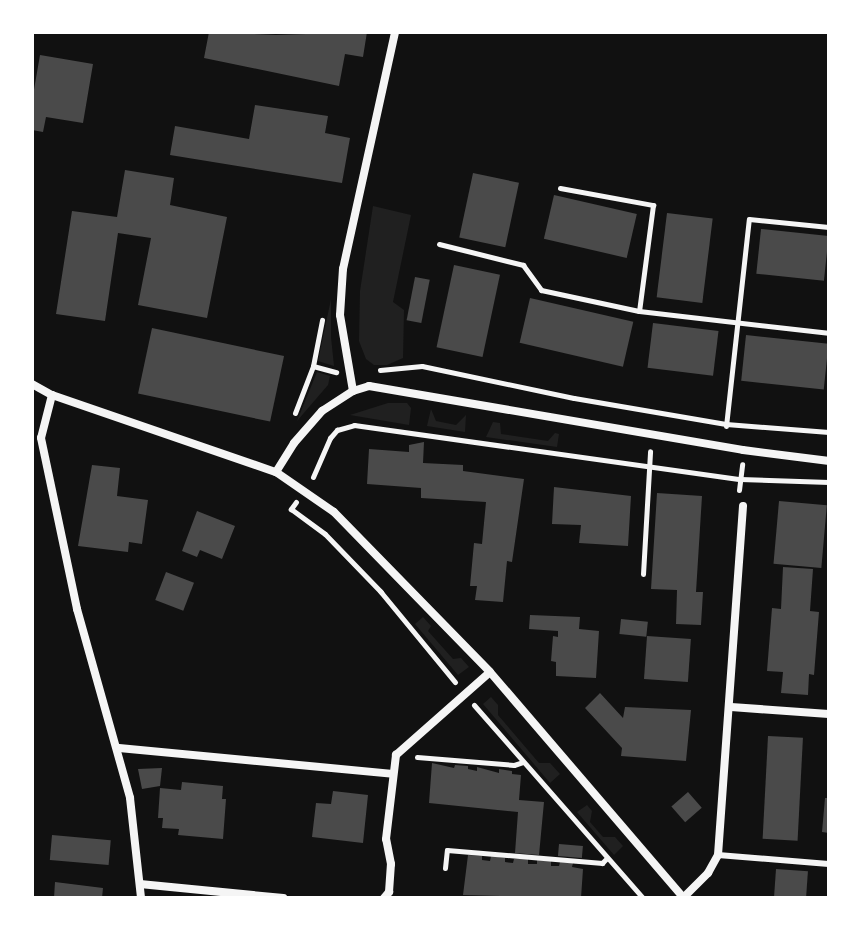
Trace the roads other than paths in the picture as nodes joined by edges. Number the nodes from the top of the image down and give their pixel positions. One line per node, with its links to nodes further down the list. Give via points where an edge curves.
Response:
1 (395, 32): 3 (street, via 343,269 340,315)
2 (32, 384): 4 (street)
3 (353, 391): 5 (street, via 369,386 417,392); 6 (street, via 322,411)
4 (52, 395): 6 (street); 11 (street, via 41,438 77,609)
5 (829, 461)
6 (276, 472): 8 (street, via 368,543)
7 (743, 506): 9 (street)
8 (490, 672): 12 (street, via 405,744 396,755); 19 (street)
9 (731, 707): 10 (street); 13 (street)
10 (829, 714)
11 (119, 748): 12 (street); 15 (street)
12 (393, 774): 18 (street, via 386,839 389,892)
13 (718, 855): 14 (lane); 19 (street)
14 (829, 864)
15 (140, 884): 16 (street); 17 (street)
16 (141, 898)
17 (283, 898)
18 (384, 898)
19 (684, 898)

